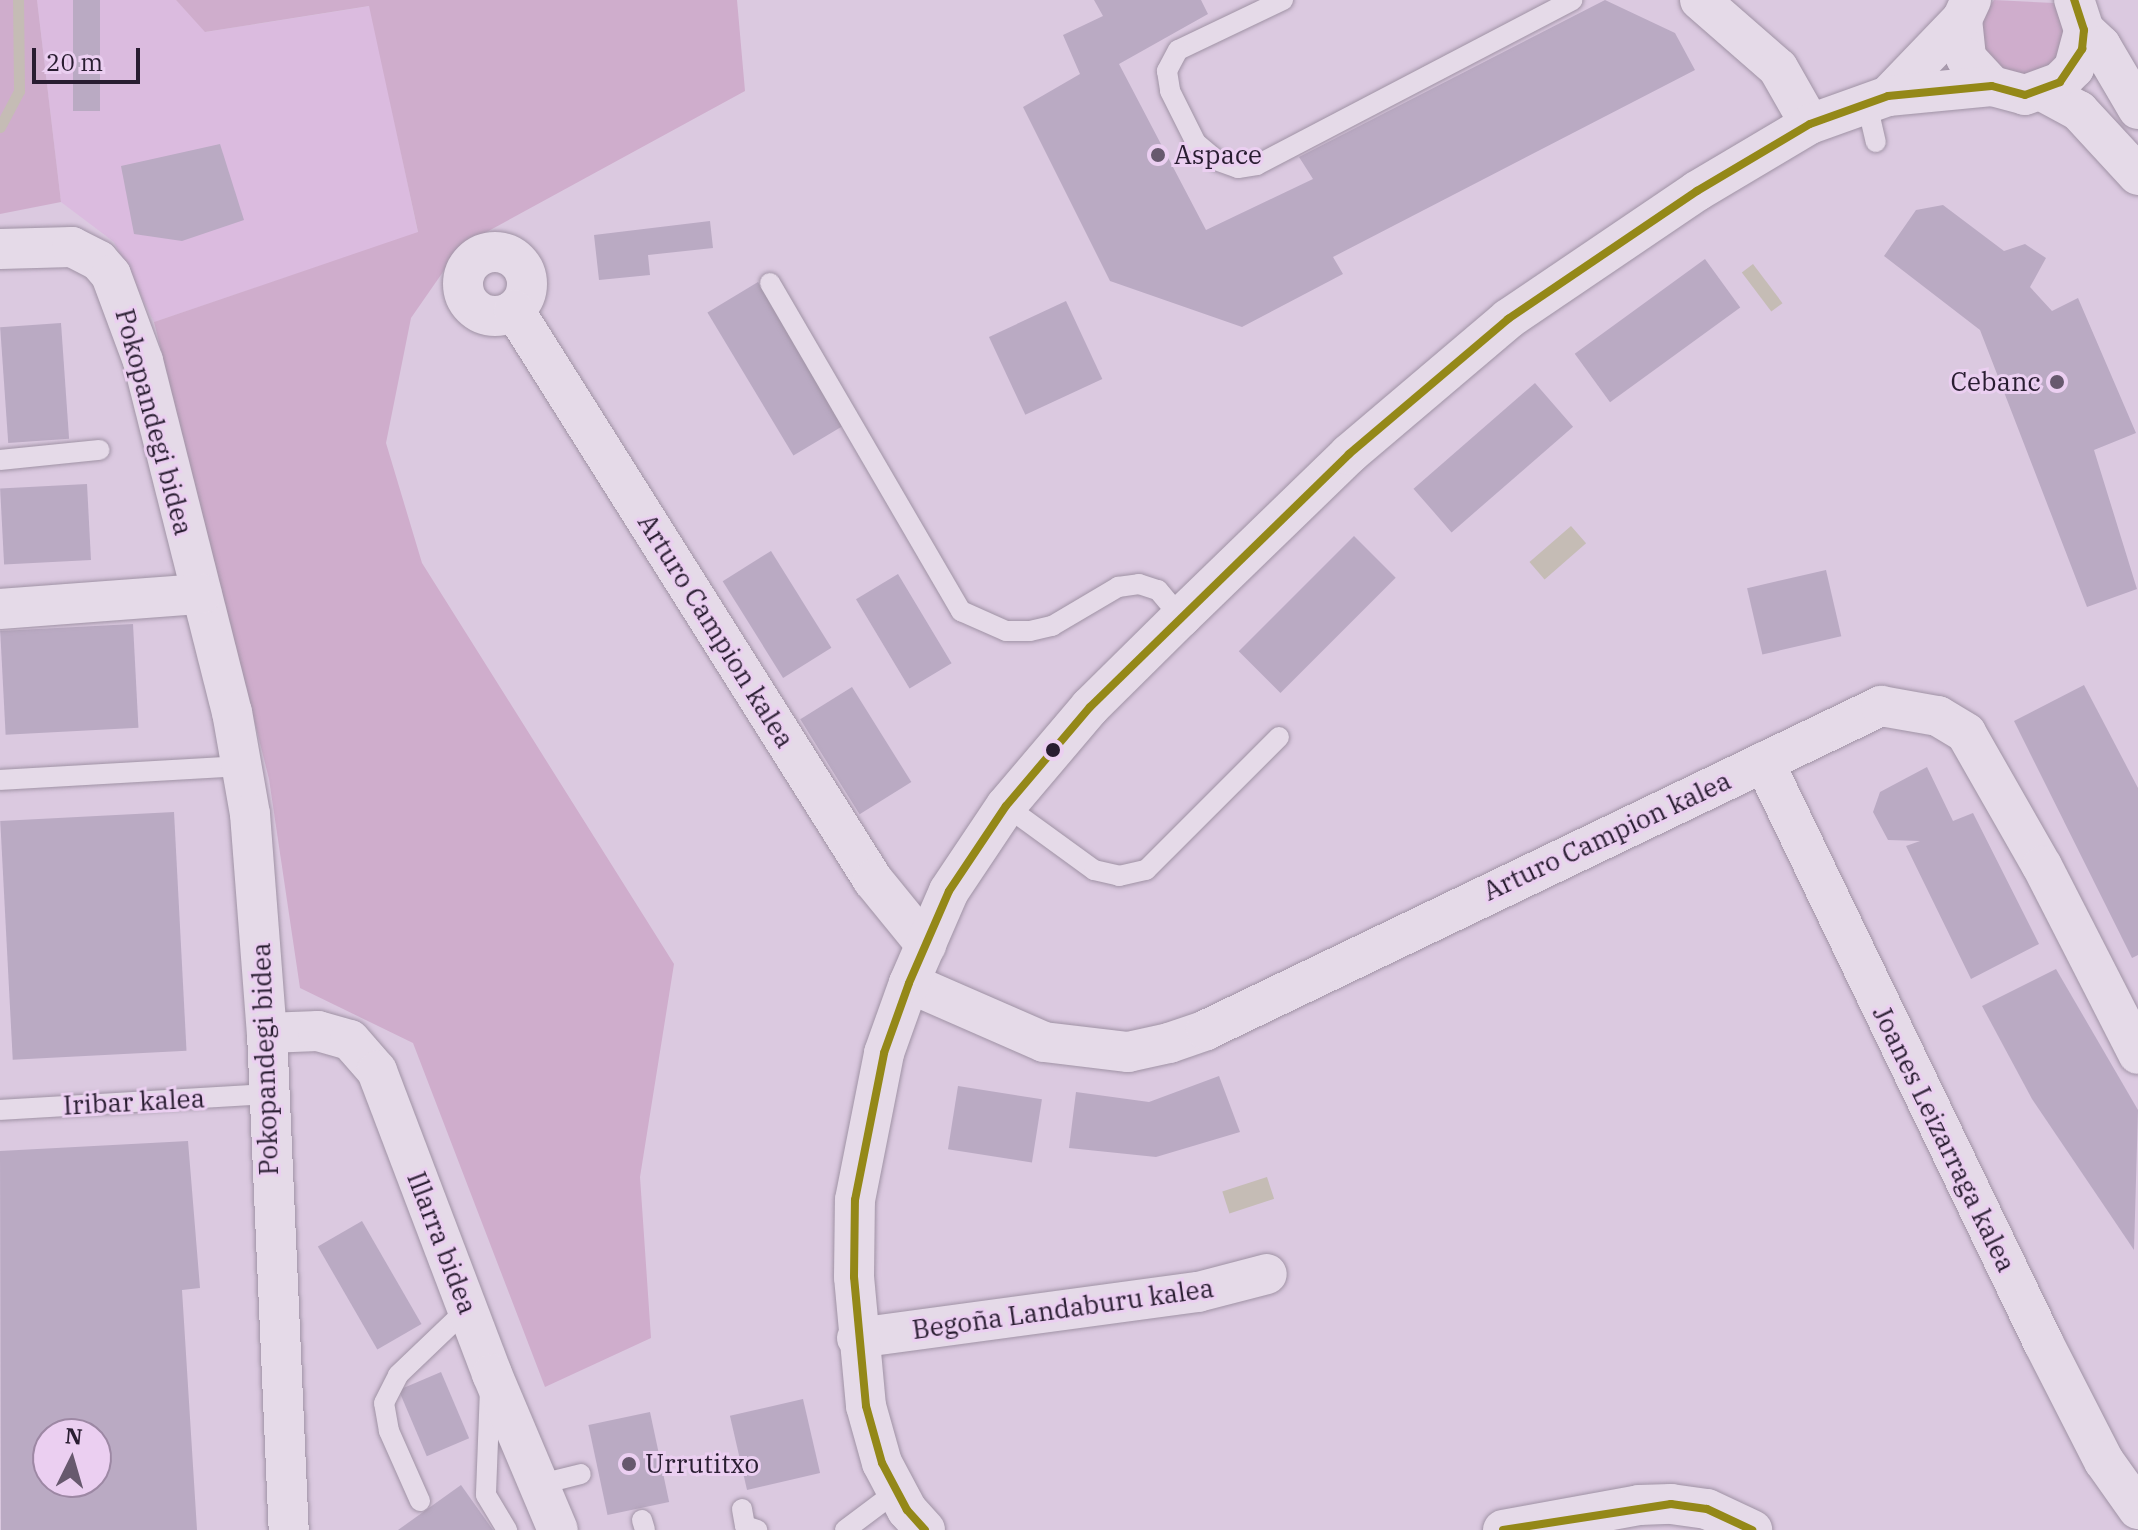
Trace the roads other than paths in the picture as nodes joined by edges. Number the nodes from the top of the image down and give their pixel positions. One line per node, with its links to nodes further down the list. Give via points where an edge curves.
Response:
1 (1283, 0): 2 (lane, via 1178,50 1167,71 1170,91 1196,143 1216,160 1238,168 1257,165)
2 (1572, 0)
3 (1700, 0): 10 (street, via 1778,68)
4 (1967, 10): 6 (street, via 1966,58); 8 (street)
5 (2079, 15): 7 (street, via 2074,68); 9 (street)
6 (1992, 86): 7 (street, via 2008,93); 8 (street)
7 (2042, 91): 12 (street, via 2079,111)
8 (1878, 100): 10 (street); 11 (lane)
9 (2138, 109)
10 (1810, 124): 20 (street, via 1697,191 1508,319 1349,454)
11 (1876, 142)
12 (2138, 175)
13 (0, 249): 18 (street, Pokopandegi bidea, via 72,247 99,261 111,275 143,361)
14 (770, 283): 20 (lane, via 961,611 1006,631 1030,631 1052,626 1118,587 1139,584 1158,590)
15 (514, 310): 26 (street, Arturo Campion kalea, via 873,880)
16 (99, 450): 17 (lane)
17 (0, 460)
18 (201, 594): 19 (street); 23 (street, Pokopandegi bidea)
19 (0, 609)
20 (1181, 617): 25 (street, via 1090,707)
21 (1279, 737): 25 (lane, via 1146,870 1119,876 1094,870)
22 (1764, 762): 27 (street, Arturo Campion kalea, via 1206,1030 1169,1043 1128,1052 1044,1042); 29 (street, Arturo Campion kalea, via 1881,706 1938,716 1966,733 2042,866); 41 (street, Joanes Leizarraga kalea, via 2049,1355 2104,1461)
23 (241, 766): 24 (lane); 28 (street, Pokopandegi bidea)
24 (0, 780)
25 (1006, 806): 26 (street, via 949,891)
26 (926, 945): 27 (street)
27 (909, 983): 34 (street, via 884,1053 855,1200)
28 (267, 1033): 30 (street, Pokopandegi bidea); 33 (street, Illarra bidea, via 318,1031 350,1040 377,1071)
29 (2138, 1054)
30 (267, 1094): 31 (lane, Iribar kalea); 42 (street, Pokopandegi bidea)
31 (0, 1110)
32 (1267, 1274): 34 (street, Begoña Landaburu kalea, via 1198,1292)
33 (467, 1309): 35 (street, Illarra bidea); 39 (lane, via 398,1375 384,1403 389,1431)
34 (857, 1338): 38 (street, via 866,1406 882,1463)
35 (492, 1374): 37 (street, Illarra bidea); 43 (lane, via 483,1456 486,1495)
36 (581, 1474): 37 (lane)
37 (537, 1485): 44 (street, Illarra bidea)
38 (897, 1491): 46 (lane); 47 (street)
39 (420, 1501)
40 (742, 1509): 45 (lane, via 745,1526)
41 (2138, 1509)
42 (289, 1530)
43 (507, 1530)
44 (558, 1530)
45 (757, 1530)
46 (845, 1530)
47 (925, 1530)
48 (1503, 1530): 49 (street, via 1655,1504 1707,1509)
49 (1752, 1530)

